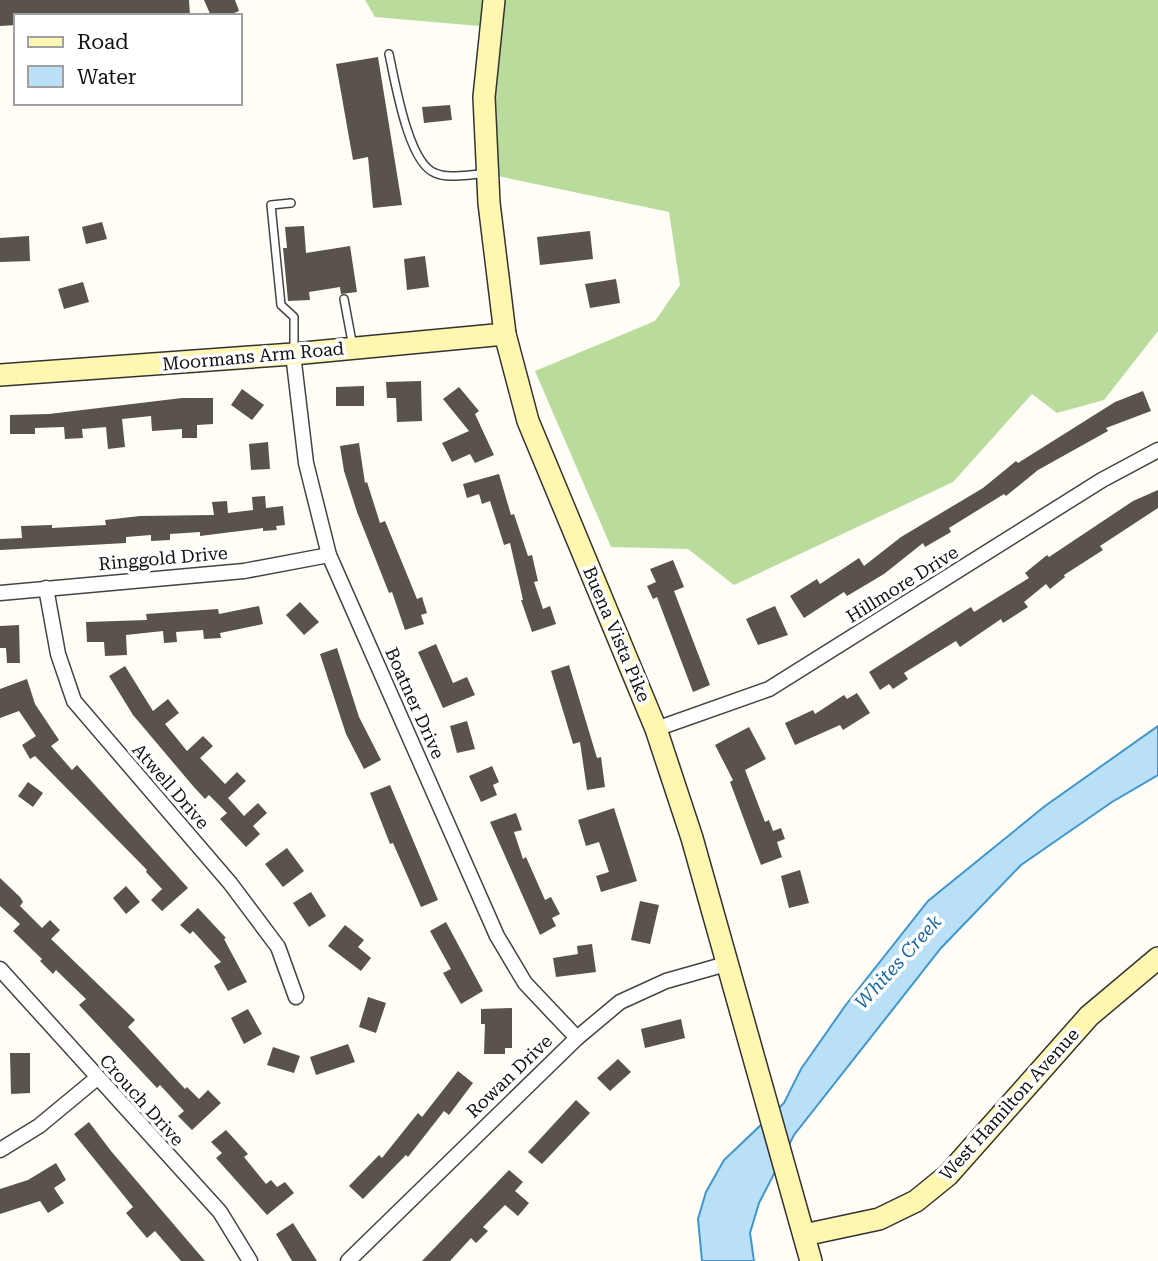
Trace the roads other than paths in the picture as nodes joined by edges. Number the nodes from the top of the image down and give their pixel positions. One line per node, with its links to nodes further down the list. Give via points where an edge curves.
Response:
1 (494, 0): 3 (main road, Buena Vista Pike, via 484,97)
2 (389, 54): 3 (lane, via 422,163 435,173)
3 (488, 174): 6 (main road, Buena Vista Pike)
4 (290, 203): 8 (lane, via 271,205 281,305 294,317)
5 (344, 299): 7 (lane)
6 (505, 334): 7 (main road, Moormans Arm Road); 14 (main road, Buena Vista Pike, via 528,421)
7 (354, 348): 8 (main road, Moormans Arm Road)
8 (293, 354): 9 (main road, Moormans Arm Road); 11 (street, Boatner Drive, via 306,463)
9 (0, 375)
10 (1158, 450): 14 (street, Hillmore Drive, via 1102,480 769,689)
11 (329, 555): 12 (street, Ringgold Drive, via 268,568); 19 (street, Boatner Drive, via 497,936 525,983)
12 (46, 588): 13 (street, Ringgold Drive); 18 (street, Atwell Drive, via 58,654 74,701 230,883 278,947)
13 (0, 593)
14 (656, 729): 16 (main road, Buena Vista Pike)
15 (1158, 958): 22 (main road, West Hamilton Avenue, via 1089,1016 948,1175 916,1201 879,1219)
16 (726, 964): 19 (street, Rowan Drive, via 666,981 620,1002); 22 (main road, Buena Vista Pike)
17 (0, 969): 20 (street, Crouch Drive)
18 (296, 997)
19 (577, 1038): 24 (street, Rowan Drive)
20 (97, 1078): 21 (street, via 39,1126); 23 (street, Crouch Drive, via 220,1212)
21 (0, 1150)
22 (804, 1235): 25 (main road, Buena Vista Pike)
23 (250, 1261)
24 (348, 1261)
25 (811, 1261)

